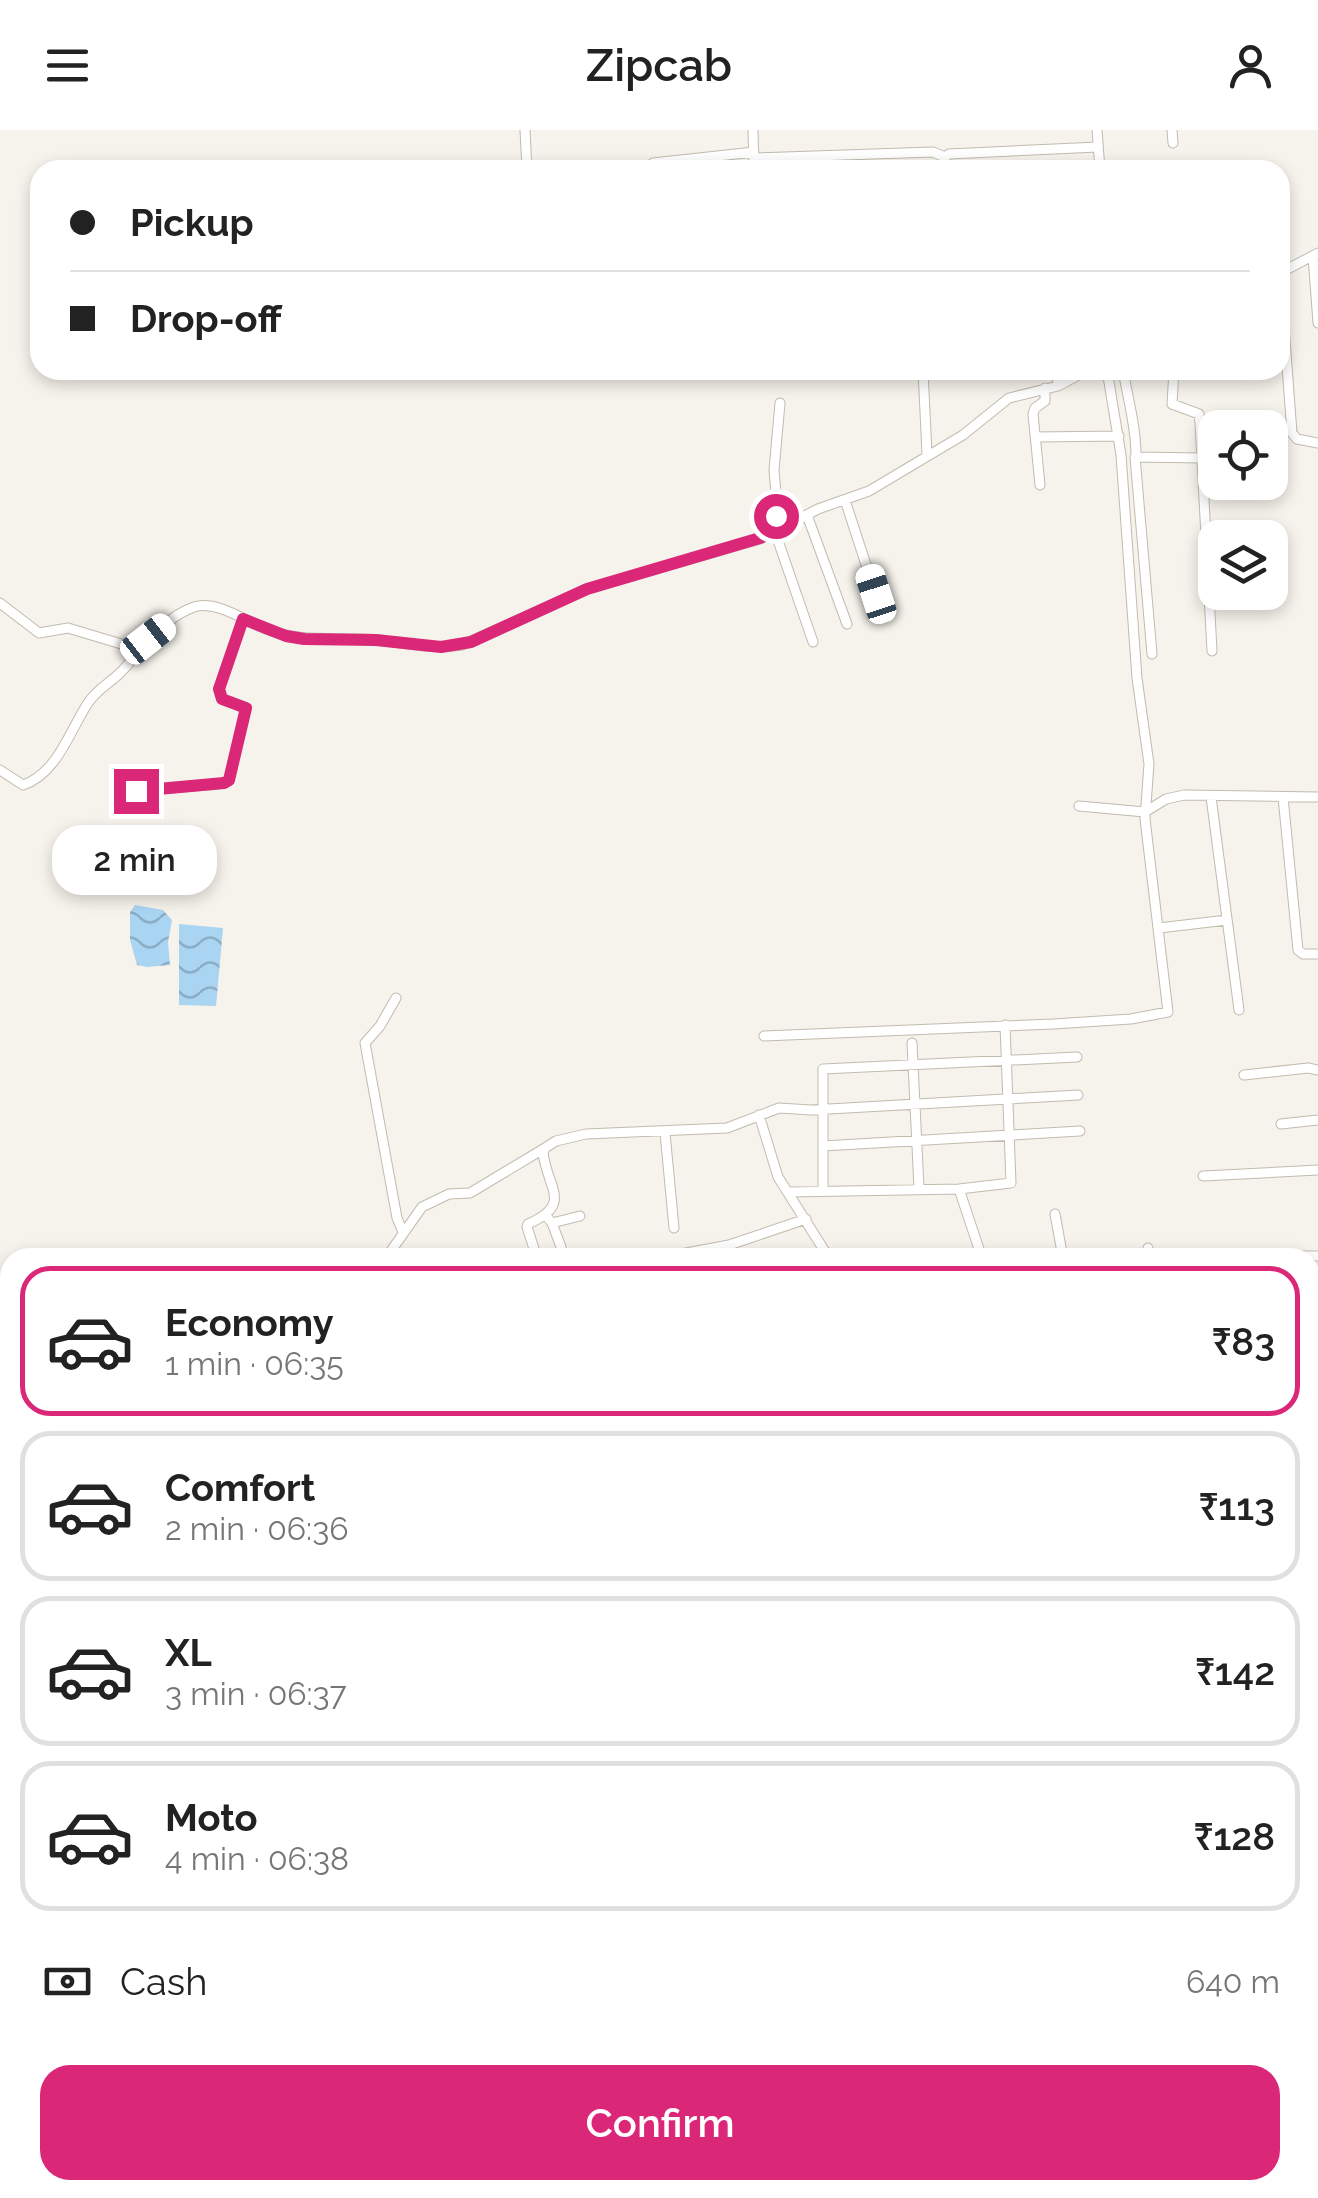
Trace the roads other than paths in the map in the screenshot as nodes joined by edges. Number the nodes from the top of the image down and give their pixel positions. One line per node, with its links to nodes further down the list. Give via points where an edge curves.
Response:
1 (524, 130): 9 (street)
2 (753, 130): 7 (street)
3 (1097, 130): 6 (street)
4 (1172, 130): 5 (street)
5 (1173, 143)
6 (1098, 146): 8 (street); 12 (street)
7 (754, 155): 8 (street, via 937,152); 10 (street); 11 (street)
8 (945, 158)
9 (526, 160)
10 (691, 160)
11 (754, 160)
12 (1099, 160)
13 (1316, 254): 14 (street); 15 (street)
14 (1290, 268)
15 (1318, 322)
16 (923, 380): 30 (street)
17 (1058, 380): 23 (street)
18 (1069, 380): 23 (street)
19 (1109, 380): 27 (street)
20 (1124, 380): 31 (street)
21 (1173, 380): 26 (street, via 1172,404)
22 (1288, 380): 29 (street, via 1292,433)
23 (1058, 386): 24 (street)
24 (1045, 388): 28 (street, via 1045,401 1034,410); 30 (street, via 1009,398)
25 (780, 404): 37 (street)
26 (1198, 414)
27 (1119, 436): 28 (street); 54 (street, via 1148,764)
28 (1036, 438): 33 (street)
29 (1318, 443)
30 (927, 454): 34 (street)
31 (1136, 455): 32 (street); 45 (street)
32 (1198, 458)
33 (1040, 485)
34 (844, 500): 36 (street); 39 (street)
35 (1204, 500): 44 (street)
36 (808, 515): 37 (street); 41 (street)
37 (777, 527): 40 (street, via 587,589 453,647 304,639); 42 (street)
38 (0, 603): 43 (street, via 39,633 68,628)
39 (883, 617)
40 (243, 619): 43 (street, via 211,606 190,608); 49 (street, via 219,689 222,699 246,708 229,780)
41 (847, 624)
42 (813, 642)
43 (138, 649): 47 (street, via 93,696 39,776 23,785)
44 (1212, 650)
45 (1152, 654)
46 (0, 770): 47 (street)
47 (10, 778): 48 (street)
48 (0, 785)
49 (136, 791)
50 (1318, 796): 51 (street)
51 (1283, 797): 52 (street); 58 (street, via 1298,950)
52 (1211, 798): 54 (street, via 1184,795); 55 (street)
53 (1079, 806): 54 (street)
54 (1146, 812): 57 (street)
55 (1228, 923): 56 (street); 57 (street); 60 (street)
56 (1243, 924)
57 (1159, 928): 61 (street, via 1168,1012)
58 (1318, 954)
59 (396, 998): 93 (street, via 364,1043)
60 (1239, 1010)
61 (1005, 1025): 62 (street); 65 (street)
62 (764, 1036)
63 (912, 1043): 66 (street)
64 (1077, 1057): 65 (street)
65 (1006, 1061): 66 (street); 70 (street)
66 (913, 1065): 71 (street); 72 (street, via 824,1070)
67 (1318, 1070): 68 (street)
68 (1244, 1075)
69 (1078, 1095): 70 (street)
70 (1008, 1099): 71 (street); 78 (street)
71 (915, 1104): 72 (street); 79 (street)
72 (823, 1109): 73 (street, via 779,1108); 80 (street)
73 (759, 1115): 77 (street, via 740,1126); 87 (street, via 778,1176)
74 (1318, 1120): 75 (street)
75 (1281, 1124)
76 (1080, 1131): 78 (street)
77 (666, 1132): 81 (street, via 586,1134); 92 (street)
78 (1009, 1135): 79 (street); 85 (street, via 1011,1184)
79 (917, 1140): 80 (street); 84 (street)
80 (823, 1146): 86 (street)
81 (545, 1148): 91 (street, via 555,1202); 93 (street, via 470,1193 422,1207)
82 (1318, 1170): 83 (street)
83 (1203, 1176)
84 (919, 1188): 85 (street); 86 (street)
85 (959, 1190): 100 (street)
86 (823, 1191): 87 (street)
87 (790, 1192): 90 (street)
88 (1055, 1214): 101 (street)
89 (580, 1216): 91 (street)
90 (806, 1218): 94 (street); 99 (street)
91 (550, 1220): 95 (street); 97 (street, via 528,1224)
92 (674, 1228)
93 (402, 1232): 96 (street)
94 (729, 1246): 98 (street)
95 (561, 1247)
96 (394, 1248)
97 (534, 1248)
98 (717, 1248)
99 (824, 1248)
100 (979, 1248)
101 (1061, 1248)

